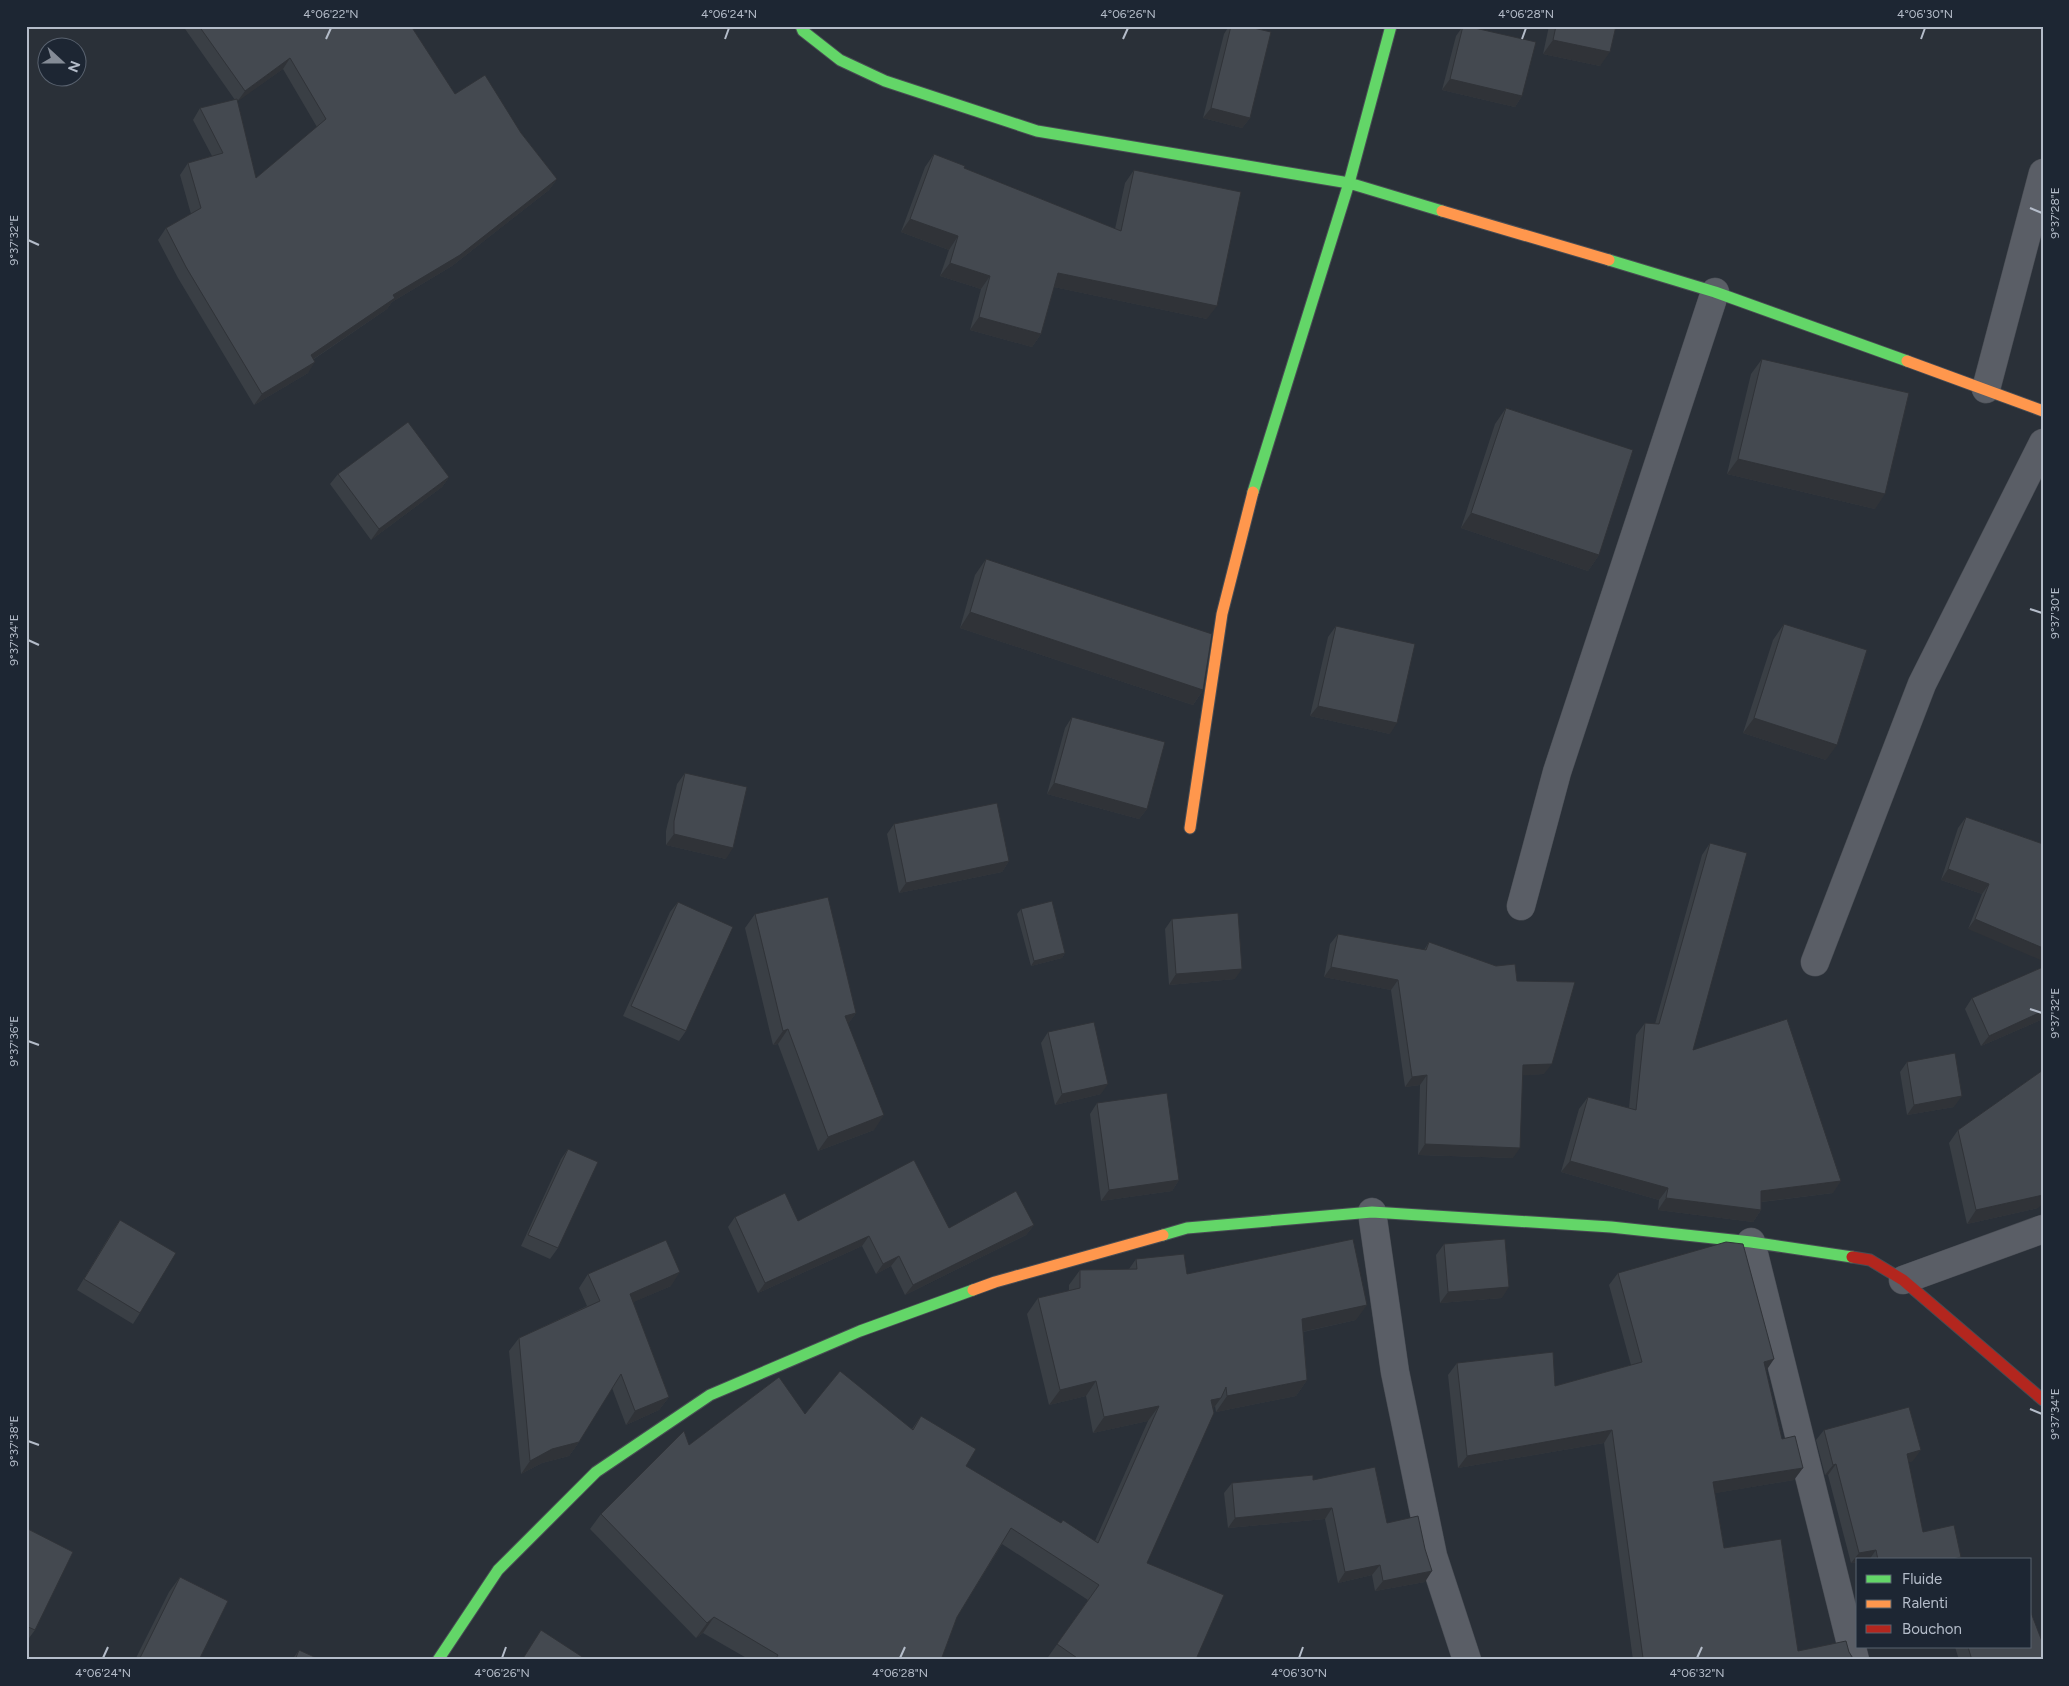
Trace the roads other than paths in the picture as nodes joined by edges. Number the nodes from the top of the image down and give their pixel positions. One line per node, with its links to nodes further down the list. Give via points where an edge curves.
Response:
1 (801, 26): 4 (street, via 840,60 885,81 1037,131)
2 (1391, 26): 4 (street)
3 (2043, 172): 6 (street)
4 (1348, 183): 5 (street); 9 (street, via 1247,510 1222,614)
5 (1715, 292): 6 (street); 10 (street, via 1557,772)
6 (1986, 389): 7 (street)
7 (2043, 411)
8 (2043, 443): 11 (street, via 1922,684)
9 (1190, 828)
10 (1521, 906)
11 (1815, 962)
12 (1372, 1212): 14 (street, via 1611,1228); 17 (street, via 1187,1228 995,1282 860,1331 710,1395 596,1472 498,1570); 18 (street, via 1395,1372 1433,1556)
13 (2043, 1229): 15 (street)
14 (1750, 1242): 15 (street, via 1870,1260); 19 (street)
15 (1903, 1280): 16 (street)
16 (2043, 1400)
17 (438, 1660)
18 (1467, 1660)
19 (1855, 1660)

